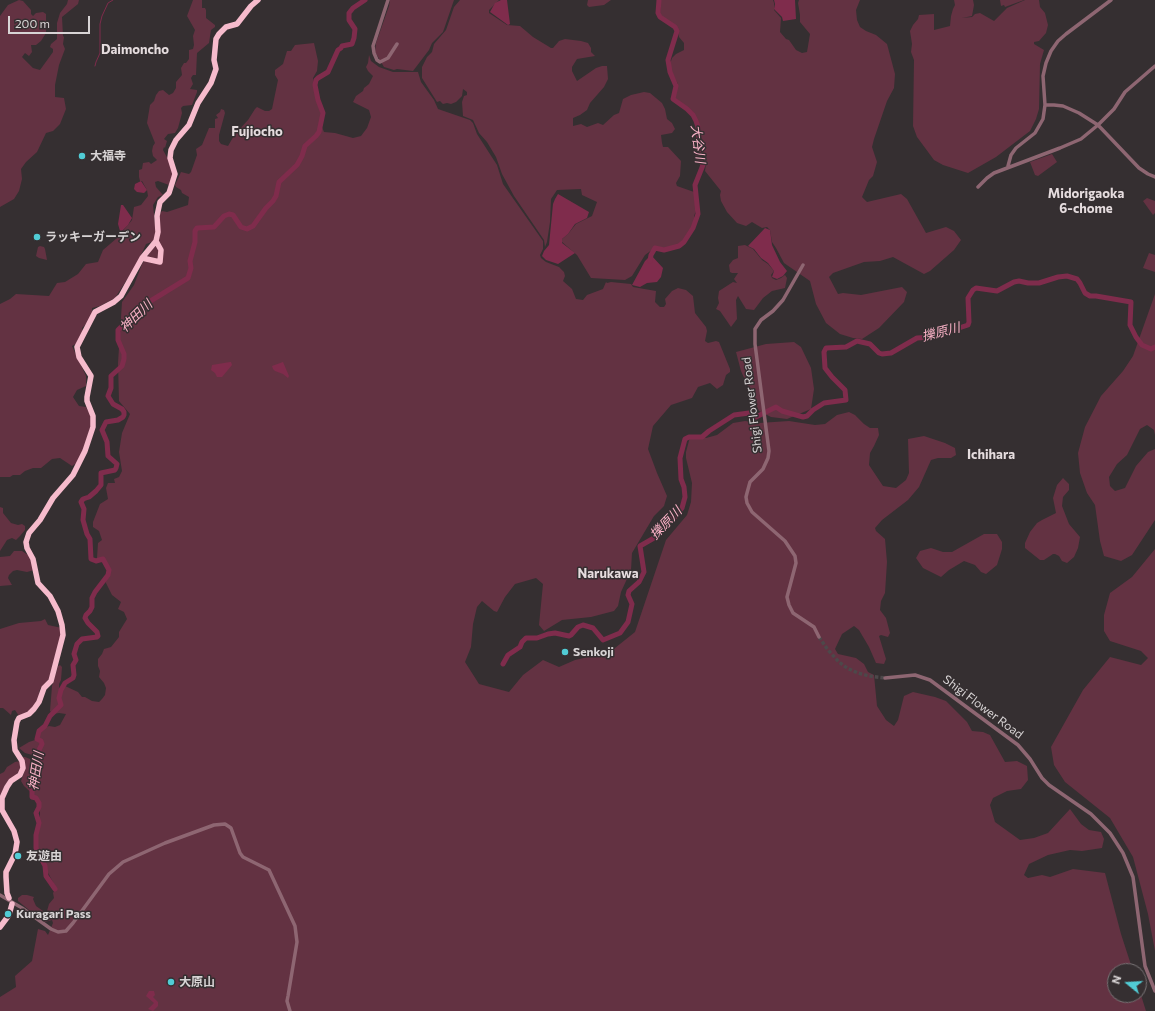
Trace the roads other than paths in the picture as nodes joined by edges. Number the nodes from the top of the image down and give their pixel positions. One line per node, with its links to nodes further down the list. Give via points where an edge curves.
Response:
1 (258, 0): 11 (highway, via 237,24 223,30 216,39 216,69 210,84 198,103 190,125 176,140 171,150 170,158 175,174 169,193 160,202)
2 (388, 0): 4 (street, via 373,46 377,60 380,62 388,58)
3 (1111, 0): 6 (street, via 1066,34 1052,51 1043,76)
4 (397, 44)
5 (1155, 66): 7 (street, via 1125,92 1114,109)
6 (1044, 105): 7 (street, via 1063,106); 8 (street, via 1038,129 1016,148)
7 (1098, 125): 8 (street, via 1081,138 1060,148); 9 (street, via 1139,168)
8 (1008, 166): 10 (street, via 990,175)
9 (1155, 177)
10 (978, 187)
11 (156, 241): 12 (highway); 12 (highway, via 161,250 160,262)
12 (142, 258): 17 (highway, via 121,296 95,312 77,347 79,357 91,376 87,396 93,416 93,427 73,475 53,498 27,539 26,548 33,559 37,580 58,611 64,635 51,681 44,688 34,709 17,722 15,750 23,768 20,775 7,787 1,800 2,810 17,842 15,854 6,872 5,883)
13 (803, 265): 14 (street, Shigi Flower Road, via 783,300 755,329 769,451 763,468 750,482 747,503 752,512 785,541 795,556 796,564 787,597 789,605 793,613 814,628)
14 (819, 636)
15 (885, 678): 20 (street, Shigi Flower Road, via 915,675 930,680 1018,745 1049,785 1091,814 1110,833 1123,853 1132,878 1145,966)
16 (0, 896): 21 (street, via 51,929 58,932 66,931 74,924 109,874 123,862 165,843 214,825 225,824 231,828 243,857 269,870 295,926 297,942 287,1001)
17 (9, 898)
18 (12, 904): 19 (highway, via 9,915)
19 (0, 927)
20 (1155, 991)
21 (290, 1011)

